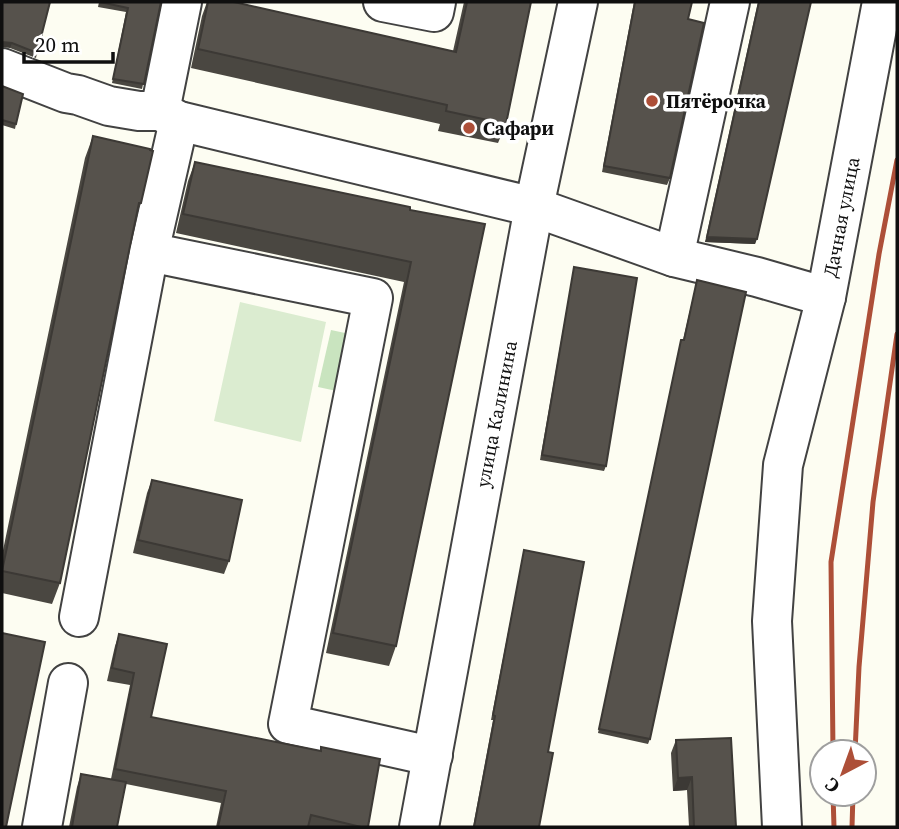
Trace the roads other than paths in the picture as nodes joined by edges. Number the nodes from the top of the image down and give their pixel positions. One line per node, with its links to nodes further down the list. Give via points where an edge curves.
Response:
1 (182, 2): 8 (street)
2 (383, 2): 3 (street, via 434,12)
3 (436, 2)
4 (578, 2): 9 (street, улица Калинина)
5 (730, 2): 11 (street)
6 (882, 2): 12 (street, Дачная улица)
7 (2, 68): 8 (street, Дачная улица, via 109,106)
8 (159, 114): 9 (street, Дачная улица); 10 (street)
9 (534, 207): 11 (street, Дачная улица); 15 (street, улица Калинина)
10 (149, 252): 13 (street); 15 (street, via 373,298 288,724)
11 (674, 257): 12 (street, Дачная улица)
12 (826, 297): 18 (street, via 783,465 772,621)
13 (79, 617)
14 (68, 683): 16 (street)
15 (433, 755): 17 (street, улица Калинина)
16 (42, 827)
17 (419, 827)
18 (782, 827)

